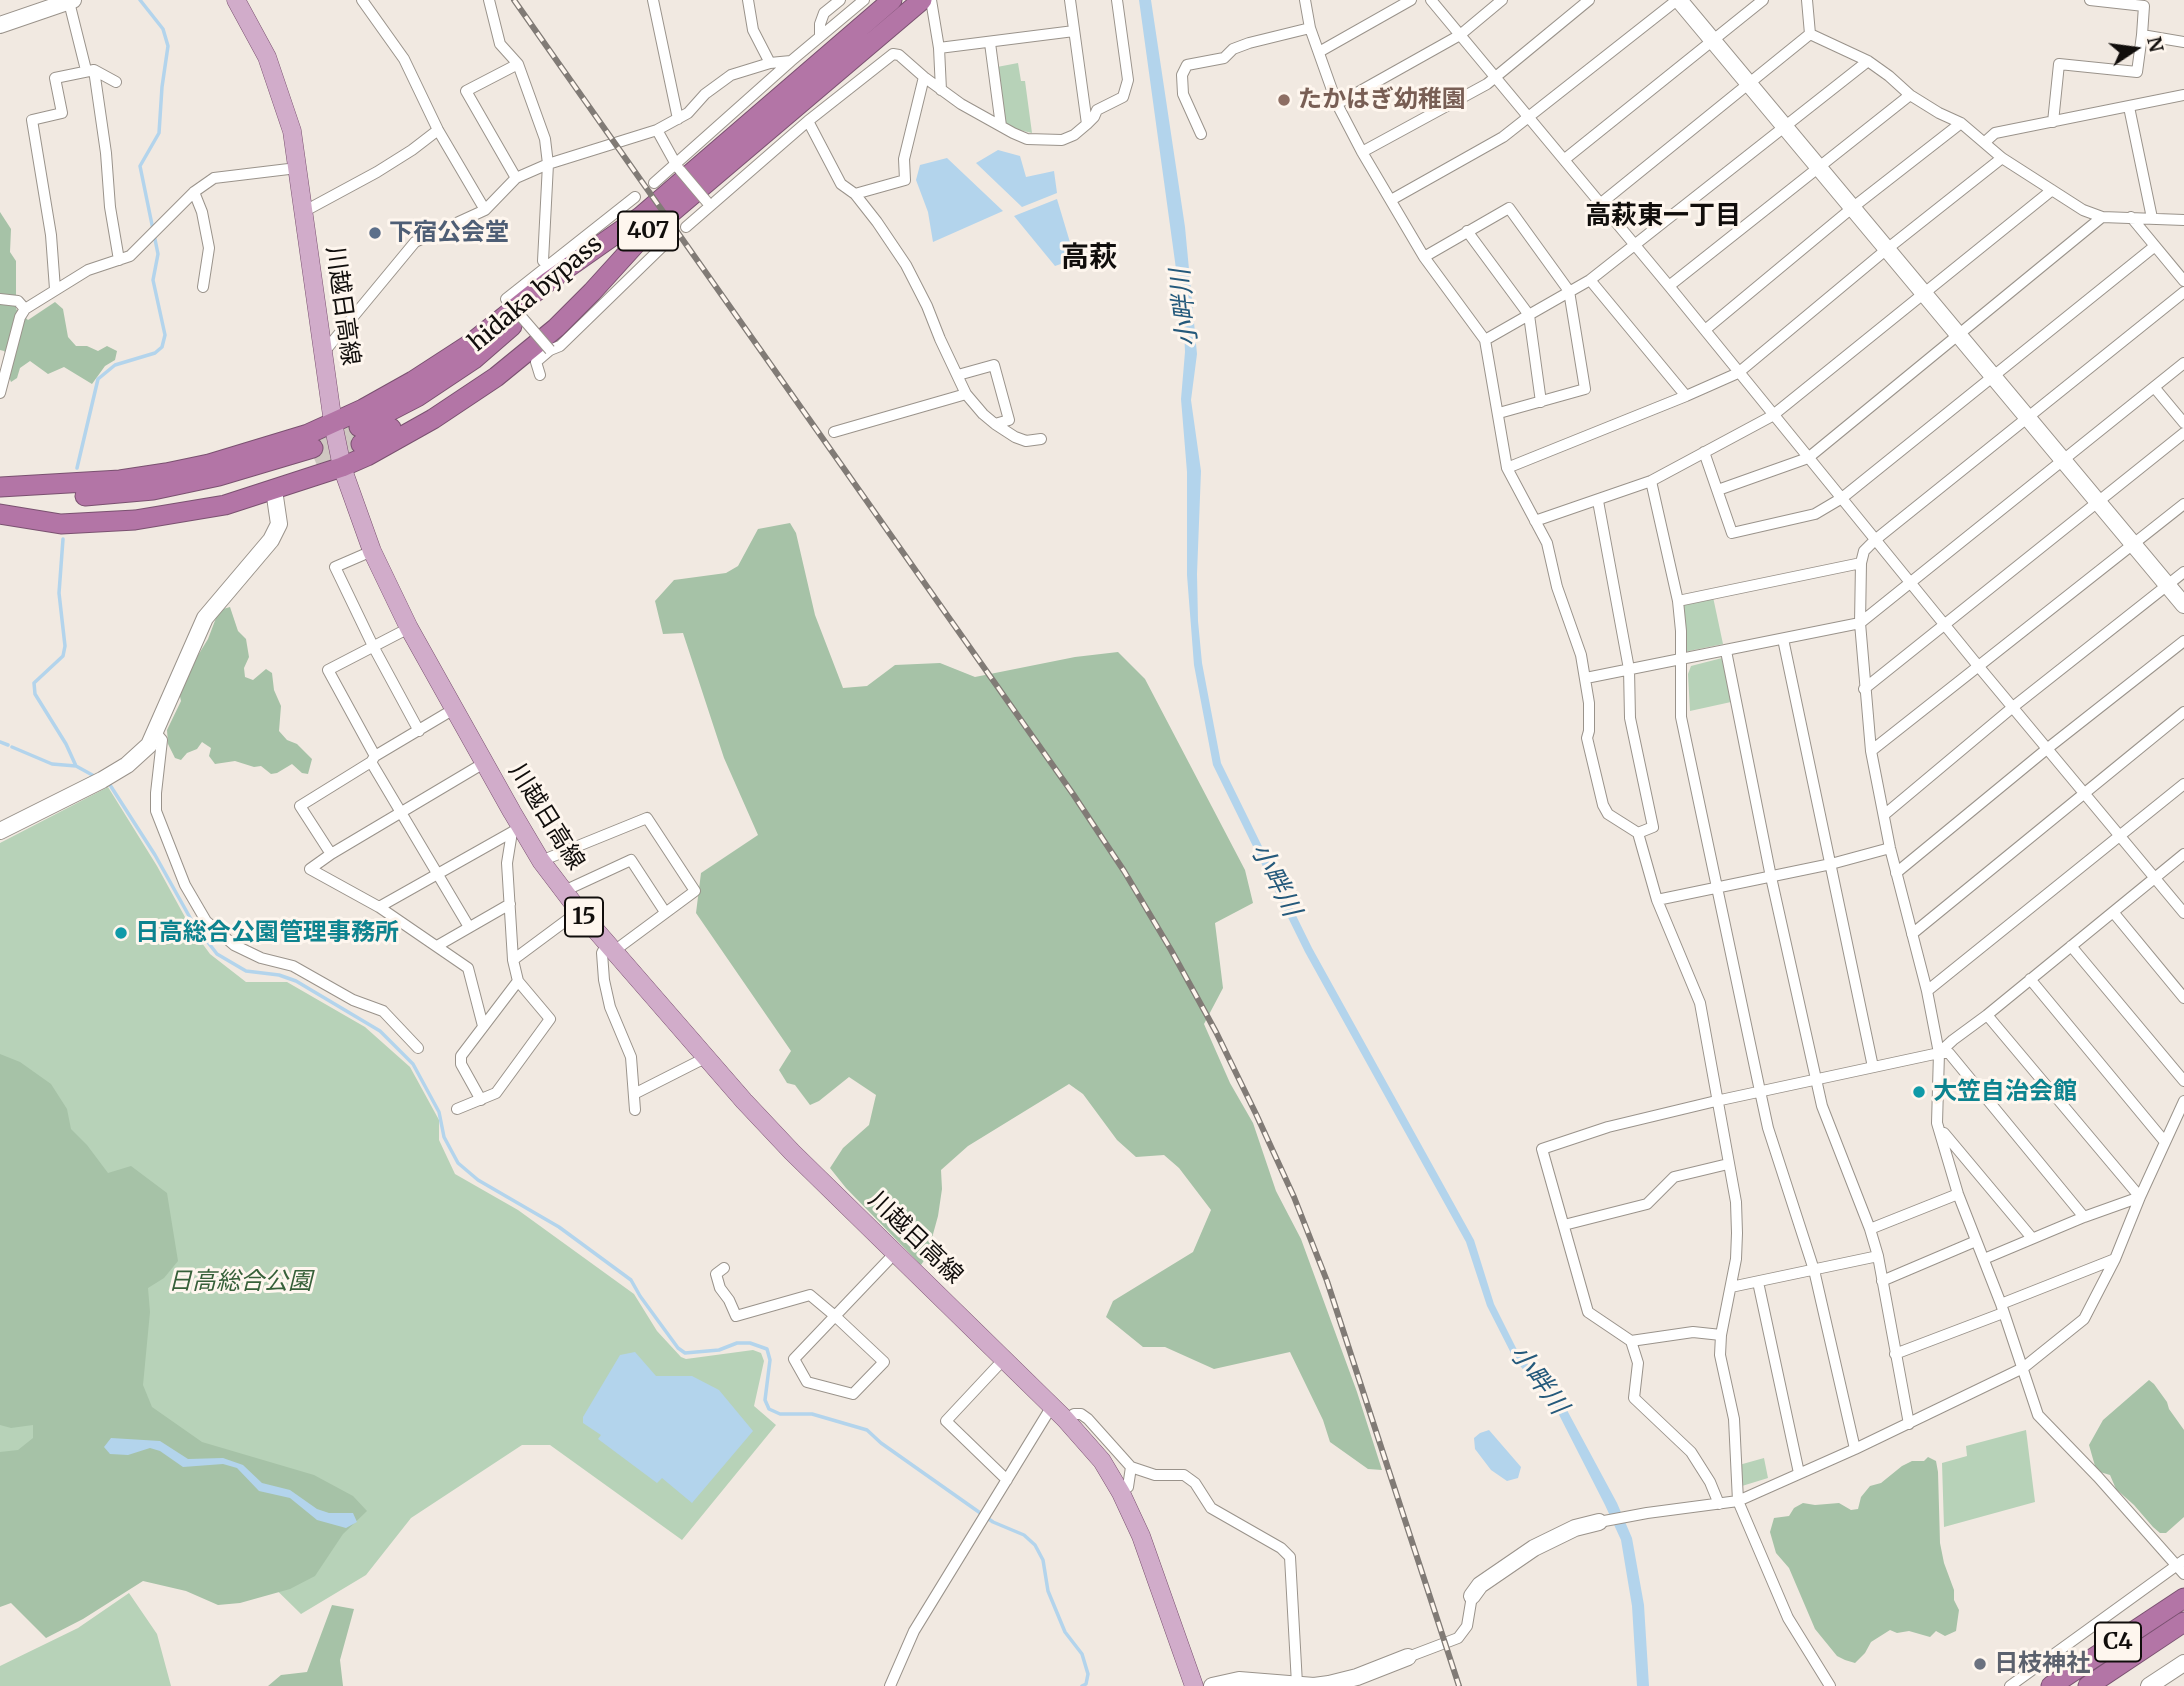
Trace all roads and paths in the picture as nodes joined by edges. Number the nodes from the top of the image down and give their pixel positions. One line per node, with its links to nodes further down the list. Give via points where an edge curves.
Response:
1 (236, 0): 67 (main road, 川越日高線 / 15, via 279,88)
2 (362, 0): 57 (street, via 404,59)
3 (489, 0): 38 (street, via 500,44)
4 (653, 0): 49 (street)
5 (748, 0): 37 (street, via 753,30)
6 (840, 0): 29 (street, via 824,13)
7 (864, 0): 29 (street)
8 (892, 0): 80 (highway, hidaka bypass / 407)
9 (922, 0): 87 (highway, hidaka bypass / 407)
10 (931, 0): 33 (street)
11 (1070, 0): 25 (street)
12 (1117, 0): 54 (street, via 1128,80 1123,97 1097,110)
13 (1305, 0): 24 (street)
14 (1411, 0): 34 (street)
15 (1431, 0): 27 (street)
16 (1502, 0): 27 (street)
17 (1589, 0): 41 (street)
18 (1678, 0): 30 (street); 50 (street)
19 (1763, 0): 30 (street)
20 (1807, 0): 26 (street)
21 (2091, 0): 28 (street, via 2144,6)
22 (71, 1): 23 (street); 39 (street)
23 (0, 25)
24 (1310, 28): 34 (street); 59 (street, via 1249,43 1224,58 1187,65 1182,75 1183,94)
25 (1073, 31): 32 (street); 54 (street)
26 (1810, 34): 36 (street); 43 (street)
27 (1460, 35): 41 (street); 47 (street)
28 (2142, 35): 31 (street); 52 (street, via 2137,72 2059,64)
29 (820, 36): 35 (street)
30 (1714, 41): 43 (street); 63 (street)
31 (2184, 42)
32 (990, 43): 33 (street); 56 (street)
33 (939, 48): 44 (street)
34 (1319, 52): 47 (street)
35 (791, 61): 37 (street); 65 (street)
36 (1868, 61): 45 (street); 55 (street)
37 (770, 63): 49 (street, via 719,81)
38 (518, 64): 64 (street, via 545,139); 68 (street, via 466,91)
39 (90, 70): 42 (street); 93 (street, via 106,153 110,207); 99 (street, via 55,78 62,113 32,120)
40 (924, 77): 44 (street); 51 (street, via 893,54); 72 (street, via 904,159 905,180)
41 (1495, 77): 50 (street); 61 (street)
42 (116, 82)
43 (1748, 83): 55 (street); 76 (street)
44 (941, 90): 56 (street)
45 (1910, 95): 53 (street); 66 (street)
46 (2184, 95): 48 (street)
47 (1338, 104): 61 (street)
48 (2129, 107): 52 (street); 83 (street)
49 (678, 119): 58 (street)
50 (1529, 119): 63 (street); 74 (street)
51 (808, 121): 72 (street, via 841,184); 75 (street)
52 (2053, 122): 60 (street, via 1995,133)
53 (1961, 123): 60 (street); 77 (street)
54 (1087, 124): 56 (street, via 1062,140 1027,139)
55 (1783, 125): 66 (street); 89 (street)
56 (1001, 127)
57 (438, 130): 78 (street); 79 (street, via 401,158)
58 (657, 130): 64 (street); 65 (street)
59 (1201, 134)
60 (1984, 142): 62 (street)
61 (1362, 152): 74 (street)
62 (2002, 158): 70 (street); 91 (street)
63 (1565, 159): 76 (street)
64 (548, 164): 68 (street); 94 (street)
65 (678, 167): 69 (street); 75 (street, bridge)
66 (1818, 167): 77 (street); 97 (street)
67 (297, 168): 71 (street, via 214,177); 79 (main road, 川越日高線 / 15)
68 (516, 178): 78 (street)
69 (654, 183)
70 (2052, 190): 81 (street); 102 (street)
71 (194, 192): 93 (street); 98 (street, via 209,248)
72 (855, 194): 114 (street, via 906,265)
73 (635, 197): 109 (street, bridge, via 506,299)
74 (1391, 200): 92 (street)
75 (709, 204): 85 (street)
76 (1601, 204): 89 (street)
77 (1852, 208): 91 (street); 106 (street)
78 (485, 209): 110 (street, via 415,242)
79 (303, 212): 110 (main road, 川越日高線 / 15)
80 (640, 217): 87 (highway, hidaka bypass / 407, via 474,359 360,436 421,412 488,368); 124 (highway, 407, via 470,344 413,381)
81 (2102, 217): 82 (street); 107 (street)
82 (2131, 217): 83 (street); 90 (street)
83 (2152, 218): 84 (street)
84 (2184, 220)
85 (685, 227)
86 (1468, 231): 92 (street); 100 (street, via 1509,208); 105 (street)
87 (641, 238): 134 (highway, 407, via 574,310 496,377 433,419)
88 (667, 242): 109 (street, via 560,346)
89 (1636, 246): 95 (street); 97 (street)
90 (2155, 246): 96 (street); 115 (street)
91 (1887, 249): 102 (street); 112 (street)
92 (1424, 257): 108 (street)
93 (125, 258): 99 (street, via 88,270)
94 (543, 261)
95 (1590, 280): 100 (street); 119 (street)
96 (2184, 281)
97 (1669, 286): 106 (street)
98 (203, 287)
99 (55, 289): 104 (street)
100 (1569, 291): 105 (street); 120 (street, via 1585,389)
101 (2184, 292): 123 (street)
102 (1923, 293): 107 (street); 122 (street)
103 (0, 299): 104 (street, via 18,301)
104 (25, 309): 117 (street)
105 (1528, 315): 108 (street); 120 (street)
106 (1704, 330): 112 (street)
107 (1957, 334): 115 (street); 132 (street)
108 (1485, 340): 121 (street)
109 (550, 350): 113 (street, via 536,362)
110 (324, 352): 124 (main road, 川越日高線 / 15)
111 (2184, 363): 116 (street)
112 (1738, 373): 119 (street); 122 (street)
113 (540, 375)
114 (958, 375): 118 (street); 126 (street, via 994,365 1009,420)
115 (1994, 376): 123 (street); 141 (street)
116 (2154, 387): 125 (street); 133 (street)
117 (0, 393)
118 (966, 394): 126 (street); 127 (street)
119 (1686, 396): 135 (street)
120 (1541, 402): 121 (street)
121 (1499, 413): 135 (street)
122 (1772, 416): 130 (street); 132 (street)
123 (2028, 417): 133 (street); 148 (street)
124 (333, 423): 134 (main road, 川越日高線 / 15); 144 (highway, 407)
125 (2184, 423)
126 (995, 424): 129 (street, via 1014,438)
127 (834, 432)
128 (2184, 433): 143 (street)
129 (1041, 439)
130 (1704, 452): 136 (street); 138 (street)
131 (315, 455): 144 (highway, 407, via 225,492 159,504)
132 (1808, 458): 138 (street); 141 (street)
133 (2063, 460): 143 (street); 153 (street)
134 (342, 467): 139 (highway, 407); 150 (main road, 川越日高線 / 15)
135 (1507, 468): 147 (street)
136 (1651, 481): 142 (street); 155 (street)
137 (0, 487): 144 (highway, 407)
138 (1718, 490): 141 (street, via 1732,533 1815,514)
139 (274, 491): 144 (highway, 407, via 225,505 135,520); 173 (street, via 279,524 271,540 205,618)
140 (0, 493): 144 (highway, 407)
141 (1842, 498): 148 (street)
142 (1598, 501): 147 (street); 166 (street)
143 (2099, 502): 149 (street); 158 (street)
144 (74, 504): 146 (highway, 407)
145 (2184, 504): 149 (street)
146 (0, 512)
147 (1535, 522): 167 (street, via 1547,543)
148 (1875, 540): 151 (street, via 1864,551); 153 (street)
149 (2134, 545): 154 (street); 165 (street)
150 (372, 551): 159 (main road, 川越日高線 / 15); 162 (street, via 335,567)
151 (1861, 563): 155 (street); 157 (street)
152 (2184, 572): 154 (street)
153 (1909, 581): 157 (street); 158 (street)
154 (2168, 585): 156 (street); 169 (street)
155 (1678, 601): 164 (street)
156 (2184, 605)
157 (1860, 623): 160 (street); 168 (street)
158 (1944, 625): 165 (street); 168 (street)
159 (409, 628): 162 (street); 170 (main road, 川越日高線 / 15)
160 (1783, 639): 163 (street); 190 (street)
161 (2184, 641): 174 (street)
162 (373, 646): 172 (street); 176 (street, via 328,670)
163 (1726, 651): 164 (street); 193 (street)
164 (1679, 660): 166 (street); 195 (street, via 1682,716)
165 (1979, 667): 169 (street); 175 (street)
166 (1629, 670): 167 (street); 184 (street, via 1630,718 1653,827)
167 (1586, 678): 184 (street, via 1590,703 1587,738 1604,804 1608,814)
168 (1864, 689): 175 (street)
169 (2013, 707): 174 (street); 181 (street)
170 (454, 709): 172 (street); 177 (main road, 川越日高線 / 15)
171 (2184, 712): 179 (street)
172 (419, 731): 176 (street)
173 (156, 733): 183 (street, via 141,754 108,777); 216 (street, via 162,740 156,811 206,921 234,945 293,966 353,1000 383,1011)
174 (2048, 748): 179 (street); 191 (street)
175 (1871, 751): 181 (street)
176 (373, 759): 180 (street); 187 (street, via 300,806)
177 (484, 763): 180 (street); 182 (main road, 川越日高線 / 15)
178 (2184, 784): 185 (street)
179 (2085, 792): 185 (street); 205 (street)
180 (402, 813): 187 (street); 192 (street)
181 (1884, 815): 186 (street)
182 (517, 830): 189 (main road, 川越日高線 / 15); 192 (street); 198 (street, via 506,863)
183 (0, 831)
184 (1638, 833): 197 (street)
185 (2121, 835): 194 (street); 212 (street)
186 (1890, 848): 190 (street); 191 (street)
187 (331, 854): 199 (street, via 310,869)
188 (2184, 854): 194 (street)
189 (541, 861): 196 (main road, 川越日高線 / 15); 201 (street, via 647,818 695,891)
190 (1832, 864): 193 (street); 219 (street)
191 (1896, 873): 205 (street)
192 (438, 874): 199 (street); 204 (street)
193 (1771, 877): 195 (street); 220 (street)
194 (2155, 878): 202 (street); 203 (street)
195 (1717, 887): 197 (street); 222 (street)
196 (564, 891): 200 (main road, 川越日高線 / 15); 201 (street, via 631,860)
197 (1657, 900): 225 (street, via 1700,1003)
198 (510, 904): 204 (street); 209 (street)
199 (379, 907): 206 (street)
200 (579, 911): 208 (main road, 川越日高線 / 15); 209 (street)
201 (665, 912): 208 (street)
202 (2113, 912): 207 (street); 213 (street)
203 (2184, 913)
204 (469, 927): 206 (street)
205 (1912, 934): 212 (street)
206 (437, 946): 215 (street, via 468,968)
207 (2071, 946): 210 (street); 221 (street)
208 (611, 947): 218 (main road, 川越日高線 / 15); 223 (street, via 602,953 604,980 631,1057)
209 (513, 960): 211 (street)
210 (2030, 979): 214 (street); 230 (street)
211 (518, 981): 215 (street); 224 (street, via 550,1019 496,1093)
212 (1927, 991): 217 (street)
213 (2184, 998)
214 (1987, 1015): 217 (street); 233 (street)
215 (483, 1026): 224 (street, via 461,1056)
216 (418, 1048)
217 (1939, 1053): 219 (street); 229 (street, via 1937,1123); 234 (street, via 1950,1053)
218 (707, 1057): 223 (street); 239 (main road, 川越日高線 / 15, via 792,1152)
219 (1873, 1067): 220 (street)
220 (1816, 1079): 222 (street); 236 (street, via 1822,1106)
221 (2184, 1081)
222 (1760, 1091): 225 (street); 244 (street)
223 (636, 1093): 228 (street)
224 (481, 1100): 227 (street)
225 (1716, 1101): 231 (street); 235 (street, via 1608,1127 1542,1149)
226 (2184, 1101): 230 (street)
227 (457, 1110)
228 (635, 1110)
229 (1941, 1129): 232 (street); 237 (street)
230 (2165, 1142): 233 (street)
231 (1728, 1164): 235 (street, via 1674,1177 1647,1204); 247 (street, via 1738,1233)
232 (1958, 1194): 236 (street); 238 (street)
233 (2140, 1197): 234 (street); 242 (street)
234 (2084, 1217): 237 (street)
235 (1564, 1225): 251 (street, via 1588,1312)
236 (1870, 1229): 240 (street)
237 (2032, 1238): 241 (street)
238 (1976, 1241): 241 (street); 245 (street)
239 (896, 1252): 249 (street); 253 (main road, 川越日高線 / 15)
240 (1878, 1256): 244 (street); 245 (street)
241 (1984, 1259): 248 (street)
242 (2116, 1259): 248 (street); 254 (street, via 2078,1325)
243 (724, 1268): 249 (street, via 716,1274 736,1316 810,1296)
244 (1814, 1270): 246 (street); 258 (street)
245 (1882, 1281): 252 (street)
246 (1758, 1282): 247 (street); 260 (street)
247 (1731, 1287): 250 (street)
248 (2002, 1309): 252 (street); 254 (street)
249 (835, 1316): 249 (street, via 794,1359 807,1382 853,1394 884,1362)
250 (1721, 1335): 251 (street, via 1693,1332); 263 (street, via 1720,1355 1734,1419)
251 (1631, 1341): 264 (street, via 1638,1363 1634,1398 1691,1452)
252 (1895, 1354): 257 (street)
253 (1004, 1359): 255 (main road, 川越日高線 / 15); 261 (street, via 946,1421)
254 (2023, 1368): 257 (street); 266 (street, via 2038,1415)
255 (1052, 1406): 256 (main road, 川越日高線 / 15); 261 (street)
256 (1065, 1419): 259 (street, via 1074,1414 1088,1419); 262 (main road, 川越日高線 / 15, via 1102,1461)
257 (1909, 1424): 258 (street)
258 (1855, 1449): 260 (street)
259 (1131, 1467): 262 (street, via 1128,1487); 272 (street, via 1156,1475 1184,1475 1211,1508 1290,1557)
260 (1799, 1473): 263 (street)
261 (1007, 1480): 273 (street, via 914,1632)
262 (1121, 1493): 274 (main road, 川越日高線 / 15)
263 (1738, 1501): 264 (street); 276 (street, via 1788,1618)
264 (1719, 1504): 265 (street)
265 (1600, 1522): 267 (street, via 1534,1548 1479,1585)
266 (2182, 1567): 277 (street)
267 (1472, 1596): 270 (street, via 1467,1626 1458,1638)
268 (2184, 1598): 278 (highway, C4)
269 (2184, 1622): 279 (highway, C4)
270 (1408, 1657): 272 (street, via 1342,1682)
271 (2184, 1663): 280 (street)
272 (1297, 1684): 275 (street, via 1239,1680)
273 (890, 1686)
274 (1194, 1686)
275 (1212, 1686)
276 (1830, 1686)
277 (2010, 1686)
278 (2051, 1686)
279 (2088, 1686)
280 (2149, 1686)

